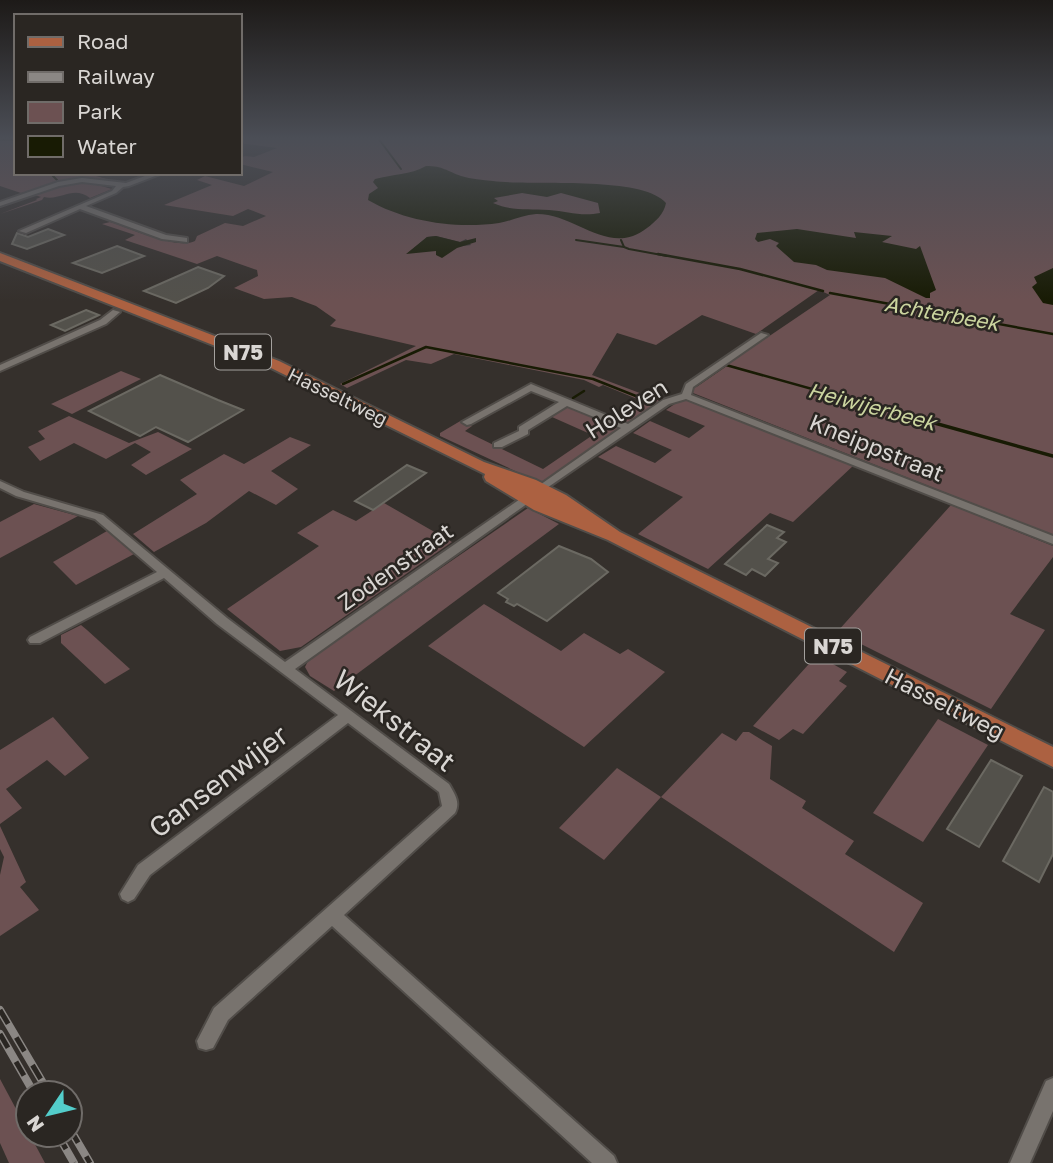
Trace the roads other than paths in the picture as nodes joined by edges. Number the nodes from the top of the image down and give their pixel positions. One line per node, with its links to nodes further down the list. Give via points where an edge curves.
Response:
1 (35, 192): 3 (street)
2 (113, 192): 4 (street)
3 (0, 204)
4 (79, 206): 5 (street); 6 (street)
5 (23, 231)
6 (184, 240)
7 (0, 257): 17 (main road, Hasseltweg / N75, via 274,364 478,466 510,490)
8 (116, 312): 10 (street)
9 (764, 335): 11 (street, Holeven, via 689,386)
10 (0, 368)
11 (685, 396): 14 (street, Holeven, via 666,402); 18 (street, Kneippstraat)
12 (566, 402): 13 (street, via 526,388); 14 (street); 15 (street)
13 (467, 422)
14 (629, 428): 17 (street, Holeven)
15 (498, 445)
16 (0, 484): 19 (street, Wiekstraat, via 99,517)
17 (534, 494): 21 (street, Zodenstraat); 23 (main road, Hasseltweg / N75)
18 (1053, 540)
19 (164, 573): 20 (street); 21 (street, Wiekstraat)
20 (35, 640)
21 (286, 668): 22 (street, Wiekstraat)
22 (347, 716): 24 (street, Gansenwijer, via 144,870); 25 (street, Wiekstraat, via 443,788 450,808)
23 (1053, 757)
24 (128, 894)
25 (332, 915): 26 (street, via 221,1014); 28 (street)
26 (206, 1041)
27 (1053, 1088): 29 (street)
28 (607, 1163)
29 (1020, 1163)

